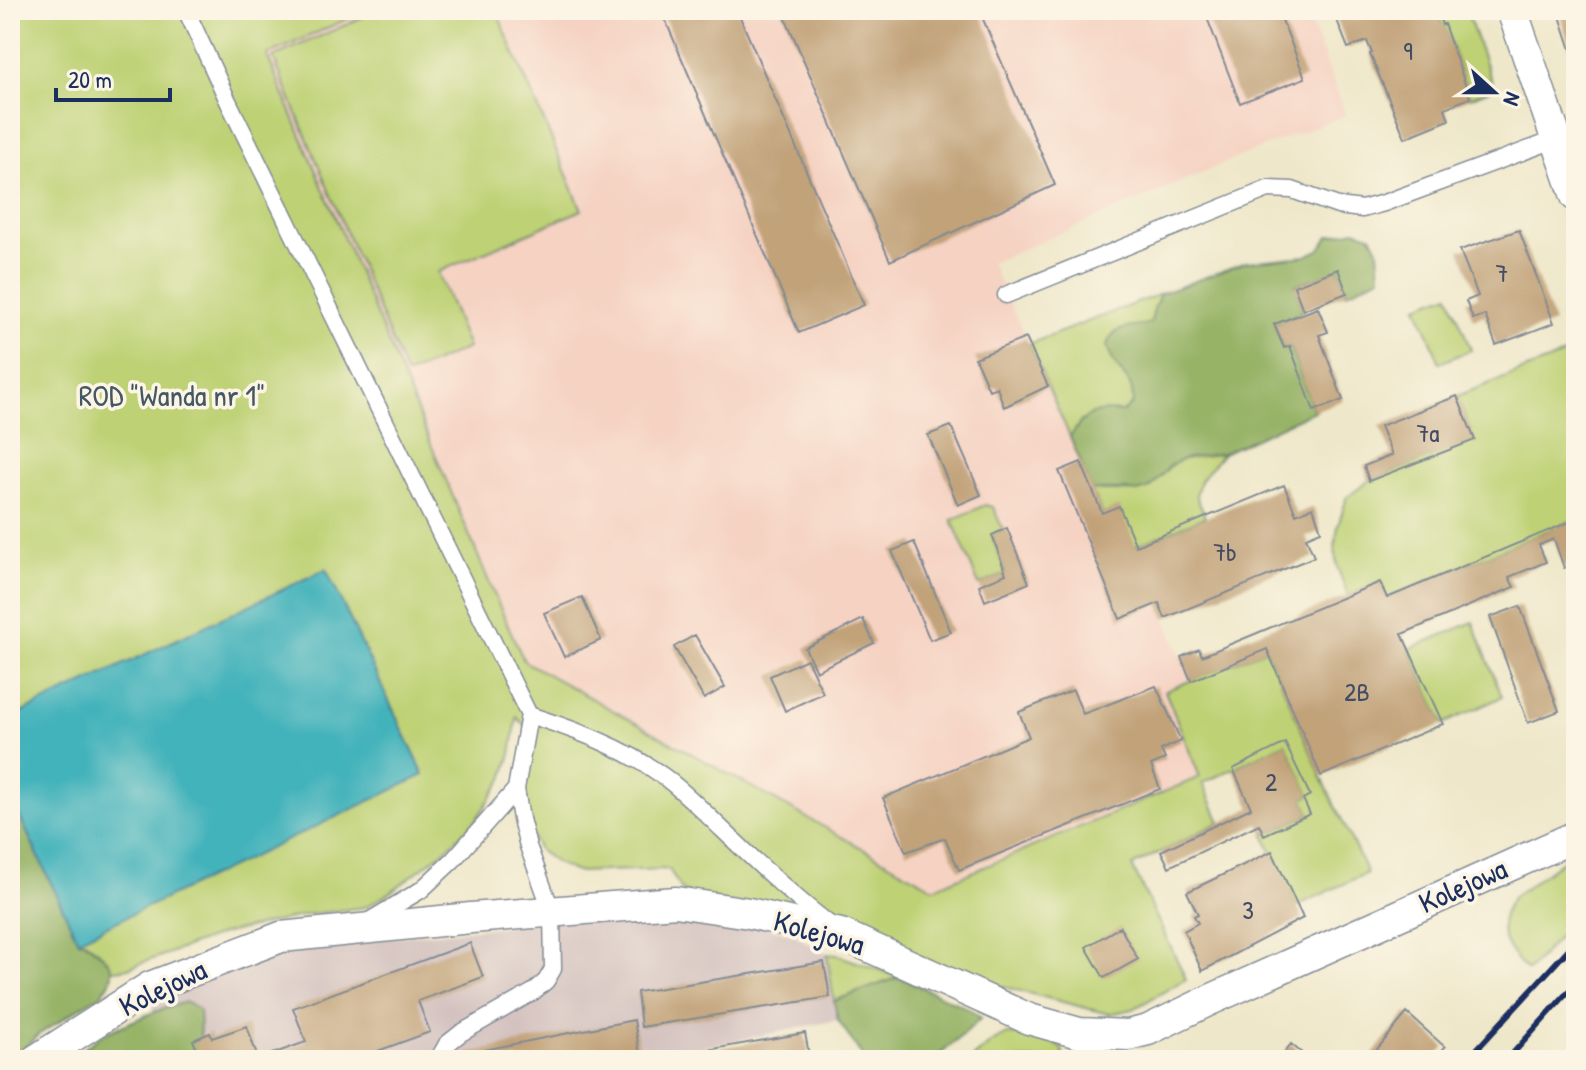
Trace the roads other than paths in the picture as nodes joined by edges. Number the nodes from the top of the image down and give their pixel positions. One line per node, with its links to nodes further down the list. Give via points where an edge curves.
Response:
1 (186, 10): 6 (lane)
2 (1512, 10): 3 (street)
3 (1557, 139): 4 (street); 5 (lane, via 1362,209 1292,190 1268,189)
4 (1576, 196)
5 (1006, 295)
6 (529, 715): 7 (lane); 11 (lane, via 628,754 663,776)
7 (516, 789): 9 (lane, via 528,846); 10 (lane, via 421,890)
8 (1576, 836): 11 (street, Kolejowa, via 1128,1035 1079,1033 1029,1019)
9 (552, 912): 10 (street, Kolejowa); 11 (street, Kolejowa, via 676,902); 13 (lane, via 553,969 546,981 461,1033)
10 (355, 929): 12 (street, Kolejowa, via 281,937 150,987)
11 (841, 934)
12 (36, 1060)
13 (438, 1060)

